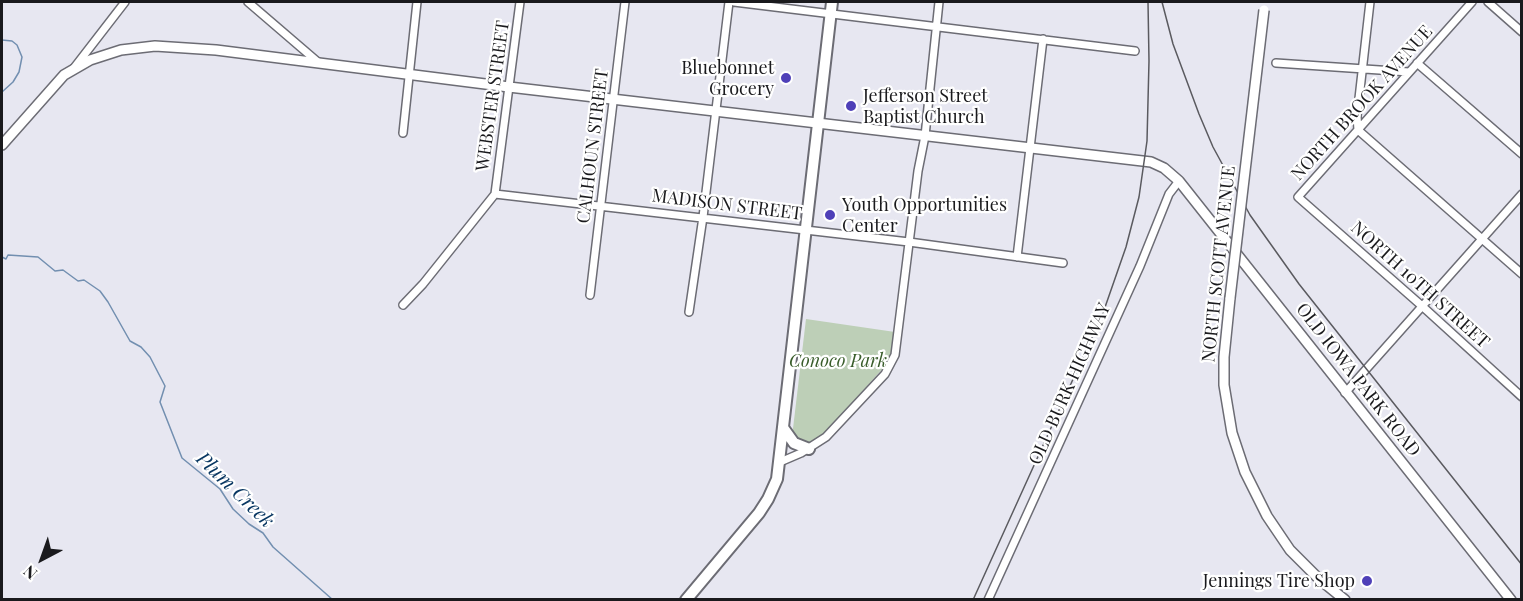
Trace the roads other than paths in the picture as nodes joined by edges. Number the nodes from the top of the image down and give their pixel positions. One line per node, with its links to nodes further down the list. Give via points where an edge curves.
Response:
1 (125, 2): 22 (street)
2 (248, 2): 18 (street)
3 (417, 2): 24 (street)
4 (520, 2): 25 (street, WEBSTER STREET)
5 (625, 2): 26 (street, CALHOUN STREET)
6 (729, 2): 27 (street)
7 (734, 2): 13 (street)
8 (939, 2): 14 (street)
9 (1370, 2): 21 (street)
10 (1472, 2): 20 (street, NORTH BROOK AVENUE)
11 (1488, 2): 15 (street)
12 (1265, 6): 58 (street, NORTH SCOTT AVENUE, bridge, via 1230,298 1224,385 1232,433 1245,472 1267,516 1290,550)
13 (831, 7): 14 (street); 28 (main road)
14 (937, 27): 16 (street); 31 (street)
15 (1521, 32)
16 (1043, 39): 17 (street); 33 (street)
17 (1135, 51)
18 (319, 63): 22 (street, OLD IOWA PARK ROAD, via 155,46 121,50 90,60); 24 (street, OLD IOWA PARK ROAD)
19 (1276, 63): 21 (street)
20 (1417, 63): 23 (street, NORTH BROOK AVENUE); 34 (street)
21 (1362, 68): 23 (street); 29 (street)
22 (71, 72): 32 (street, OLD IOWA PARK ROAD, via 52,87)
23 (1409, 72): 29 (street, NORTH BROOK AVENUE)
24 (410, 75): 25 (street, OLD IOWA PARK ROAD); 30 (street)
25 (509, 87): 26 (street, OLD IOWA PARK ROAD); 36 (street, WEBSTER STREET)
26 (613, 99): 27 (street, OLD IOWA PARK ROAD); 39 (street, CALHOUN STREET)
27 (716, 111): 28 (street, OLD IOWA PARK ROAD); 40 (street)
28 (818, 123): 31 (street, OLD IOWA PARK ROAD); 41 (main road)
29 (1358, 129): 38 (street, NORTH BROOK AVENUE); 42 (street)
30 (403, 133)
31 (925, 136): 33 (street, OLD IOWA PARK ROAD); 43 (street)
32 (2, 145)
33 (1030, 148): 35 (street, OLD IOWA PARK ROAD, via 1151,162); 44 (street)
34 (1521, 154)
35 (1179, 181): 51 (street, OLD IOWA PARK ROAD); 57 (street, OLD BURK HIGHWAY)
36 (495, 194): 39 (street, MADISON STREET); 48 (street)
37 (1521, 194): 42 (street)
38 (1298, 197): 49 (street, NORTH 10TH STREET)
39 (601, 205): 40 (street, MADISON STREET); 47 (street, CALHOUN STREET)
40 (703, 217): 41 (street, MADISON STREET); 50 (street)
41 (805, 230): 43 (street, MADISON STREET); 53 (main road)
42 (1482, 239): 46 (street); 49 (street)
43 (909, 242): 44 (street, MADISON STREET); 54 (street, via 898,344 892,364 826,437)
44 (1017, 257): 45 (street, MADISON STREET)
45 (1063, 263)
46 (1521, 274)
47 (590, 295)
48 (403, 305)
49 (1422, 306): 51 (street); 52 (street, NORTH 10TH STREET)
50 (689, 312)
51 (1345, 393): 59 (street, OLD IOWA PARK ROAD)
52 (1521, 397)
53 (784, 429): 54 (main road, via 794,443); 55 (main road)
54 (809, 449): 55 (street)
55 (780, 462): 56 (main road, via 768,499)
56 (686, 600)
57 (988, 600)
58 (1345, 600)
59 (1510, 600)

